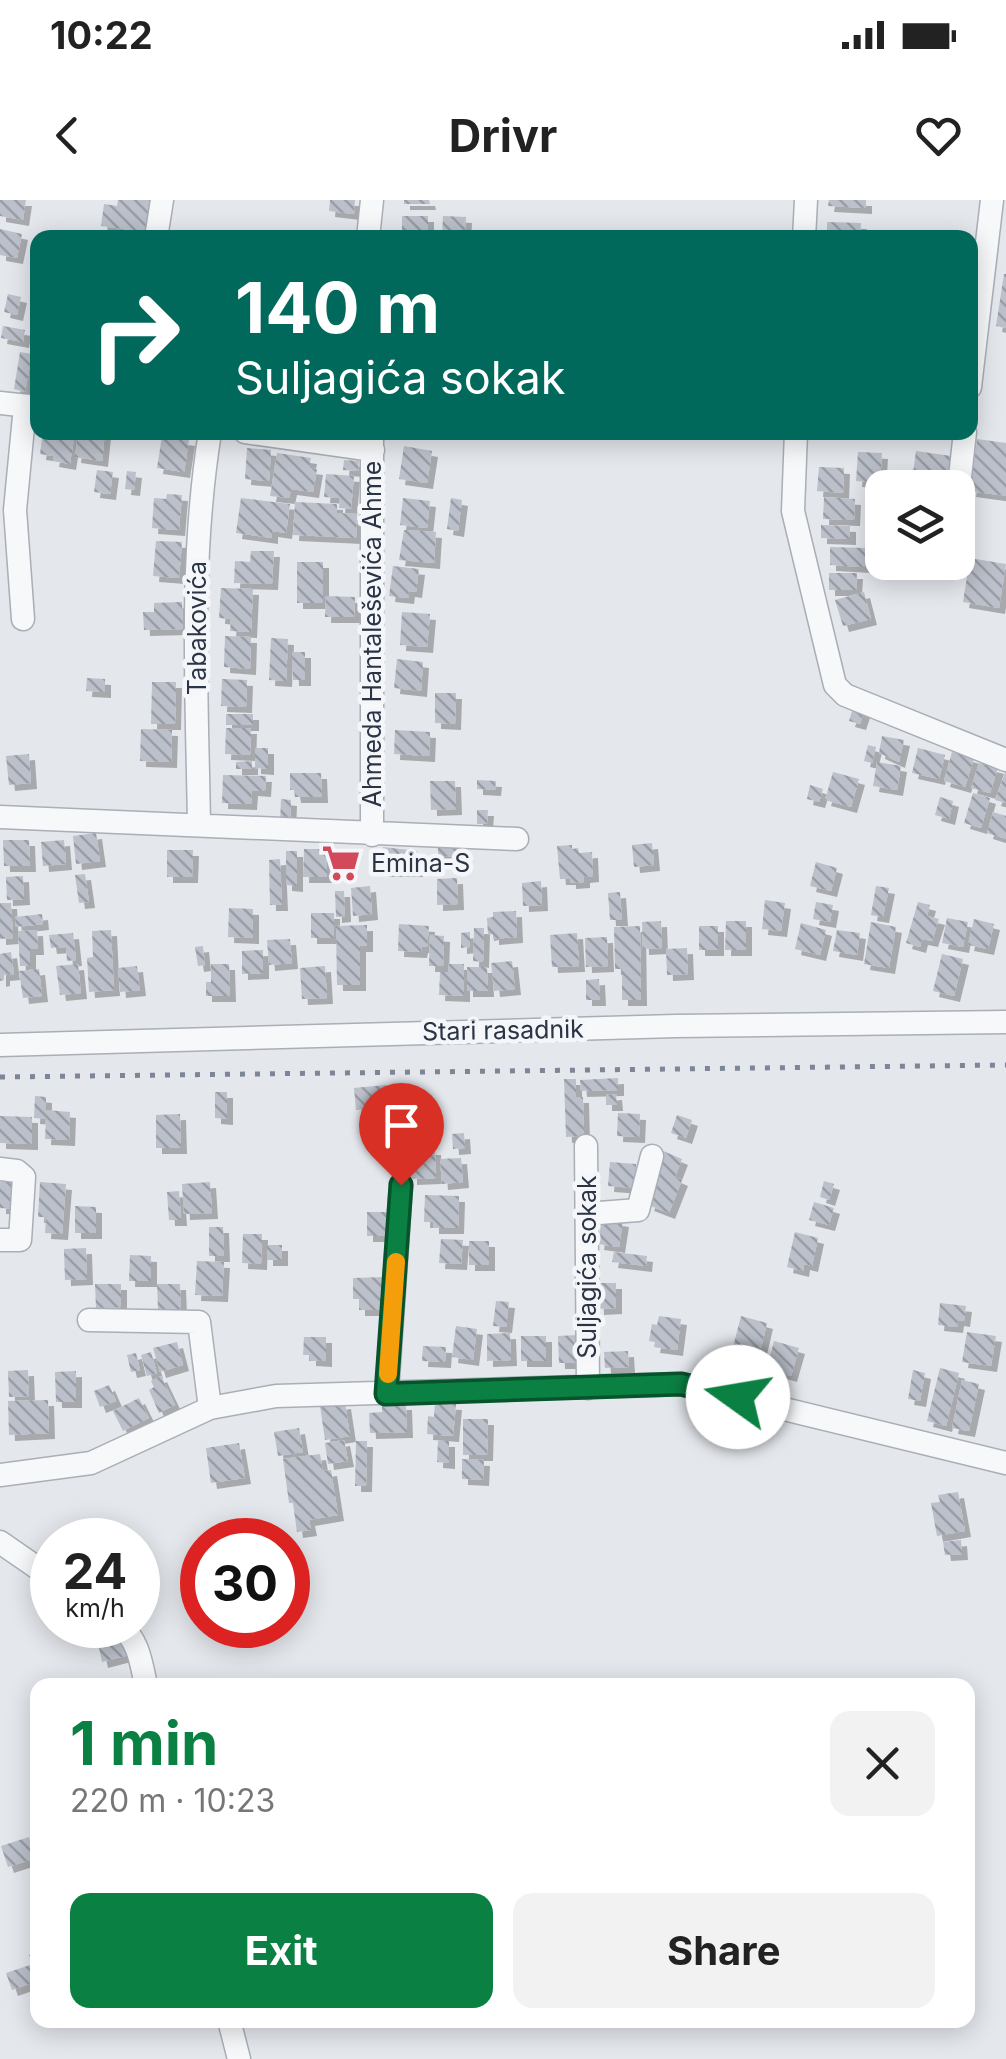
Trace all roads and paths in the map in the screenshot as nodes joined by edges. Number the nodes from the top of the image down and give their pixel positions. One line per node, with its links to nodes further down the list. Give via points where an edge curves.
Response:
1 (162, 200): 5 (street)
2 (372, 200): 6 (street)
3 (806, 200): 7 (street)
4 (992, 200): 8 (street)
5 (157, 230)
6 (369, 230)
7 (804, 230)
8 (978, 320)
9 (0, 403): 10 (street)
10 (30, 407)
11 (30, 413): 17 (street, via 15,510)
12 (209, 440): 20 (street, Tabakovića, via 195,575)
13 (796, 440): 18 (street, via 792,511 835,685 845,696)
14 (964, 440): 16 (street)
15 (373, 441): 21 (street, Ahmeda Hantaleševića Ahme)
16 (961, 470)
17 (22, 619)
18 (1006, 760)
19 (0, 816): 20 (street)
20 (199, 824): 21 (street)
21 (372, 835): 22 (street)
22 (517, 839)
23 (1006, 1022): 24 (street, Stari rasadnik)
24 (0, 1044)
25 (586, 1146): 29 (street, Suljagića sokak)
26 (652, 1156): 29 (street, via 638,1210)
27 (0, 1169): 30 (street, via 24,1177 20,1240)
28 (401, 1185): 33 (street)
29 (586, 1214): 32 (street, Suljagića sokak)
30 (0, 1240)
31 (88, 1320): 34 (street, via 199,1322)
32 (588, 1388): 33 (street, Suljagića sokak); 35 (street, Suljagića sokak, via 700,1387)
33 (386, 1394): 34 (street, Suljagića sokak, via 276,1396)
34 (210, 1408): 36 (street, Suljagića sokak, via 91,1463)
35 (1006, 1463)
36 (0, 1475)
37 (0, 1542): 38 (street)
38 (30, 1563)
39 (137, 1648): 40 (street)
40 (144, 1678)
41 (232, 2028): 42 (street)
42 (239, 2059)

